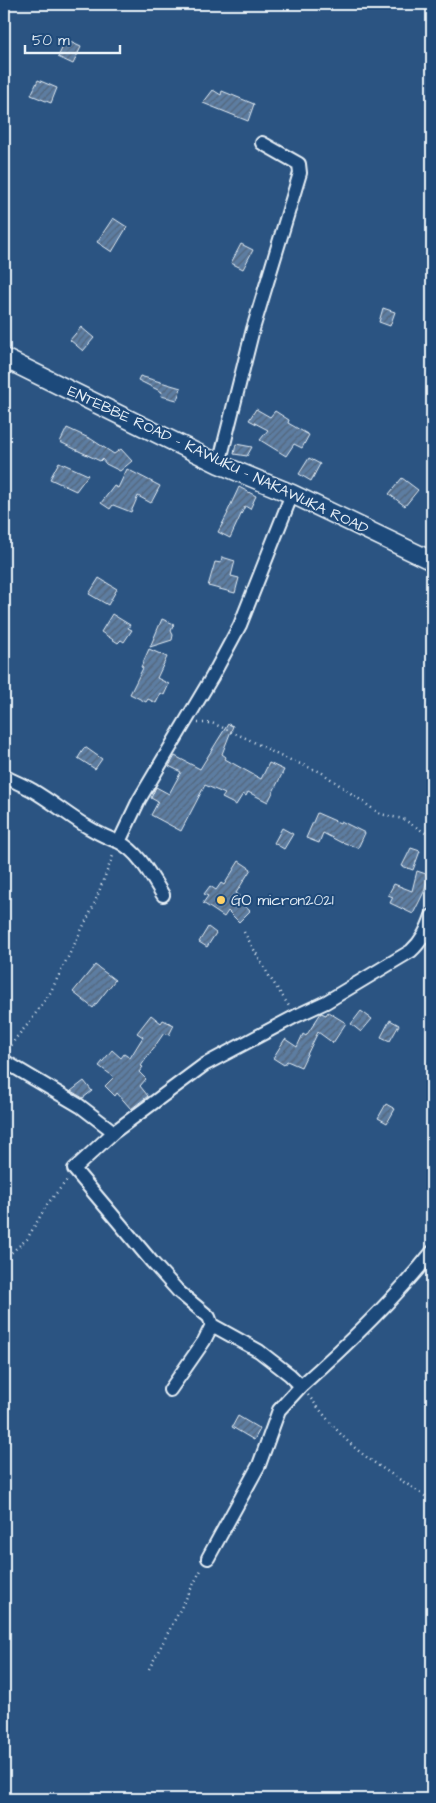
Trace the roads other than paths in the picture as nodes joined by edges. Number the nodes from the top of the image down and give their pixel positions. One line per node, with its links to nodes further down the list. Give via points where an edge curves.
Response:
1 (262, 143): 3 (street, via 299,164 300,173 252,329)
2 (4, 358): 3 (main road, ENTEBBE ROAD - KAWUKU - NAKAWUKA ROAD)
3 (219, 464): 4 (main road, ENTEBBE ROAD - KAWUKU - NAKAWUKA ROAD)
4 (292, 494): 5 (main road, ENTEBBE ROAD - KAWUKU - NAKAWUKA ROAD); 7 (street, via 240,625 139,800)
5 (432, 561)
6 (4, 776): 7 (street, via 32,790 91,829)
7 (119, 842): 8 (street, via 129,847 140,860)
8 (163, 895)
9 (432, 916): 11 (street, via 426,932 411,952 326,1002 204,1065)
10 (4, 1062): 11 (street, via 80,1106)
11 (114, 1132): 13 (street, via 74,1169 152,1262 179,1292 209,1317)
12 (432, 1252): 14 (street, via 377,1315)
13 (212, 1325): 14 (street, via 259,1351); 15 (street)
14 (301, 1386): 16 (street, via 279,1410 259,1465)
15 (170, 1390)
16 (208, 1558)

